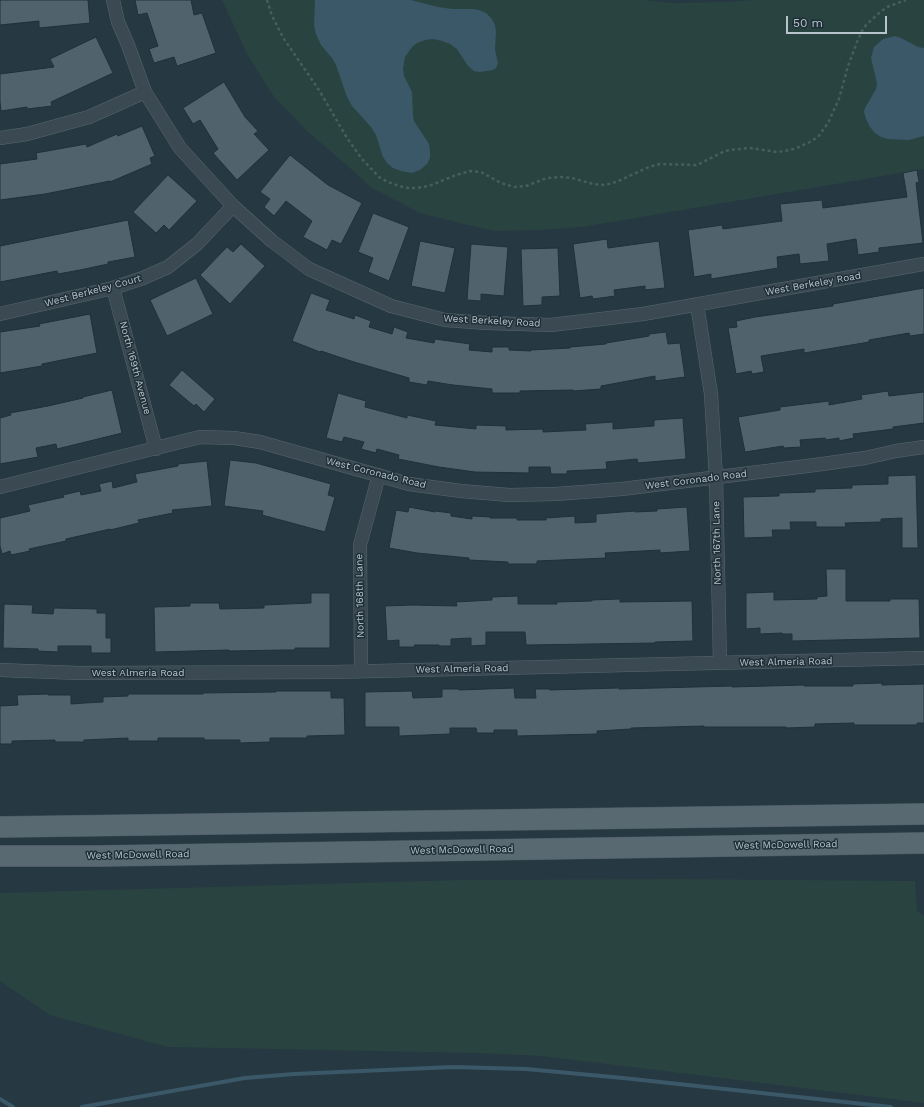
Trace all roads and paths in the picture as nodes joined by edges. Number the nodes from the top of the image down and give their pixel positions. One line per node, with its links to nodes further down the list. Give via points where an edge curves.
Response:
1 (114, 0): 4 (street, via 118,22)
2 (267, 0): 3 (path, via 284,39 362,159 379,177 408,188 429,186 470,171 481,172 514,187 561,177 605,185 660,164 696,165 730,150 750,148 778,152 799,147 818,137 828,123 839,99 862,30 878,13)
3 (906, 0)
4 (145, 92): 5 (street, via 89,117 27,134); 6 (street, West Berkeley Road, via 180,148)
5 (0, 138)
6 (232, 206): 8 (street, West Berkeley Court, via 196,244 168,267); 9 (street, West Berkeley Road, via 309,269 391,306 445,320 551,325 643,314)
7 (924, 264): 9 (street, West Berkeley Road)
8 (113, 288): 10 (street, West Berkeley Court); 12 (street, North 169th Avenue)
9 (697, 304): 14 (street, North 167th Lane, via 711,394)
10 (0, 314)
11 (924, 447): 14 (street, West Coronado Road, via 866,458)
12 (156, 448): 13 (street, West Coronado Road, via 200,437 234,438 260,442); 15 (street, West Coronado Road)
13 (379, 475): 14 (street, West Coronado Road, via 409,484 509,496 622,490); 19 (street, North 168th Lane, via 360,545)
14 (716, 478): 17 (street, North 167th Lane)
15 (0, 487)
16 (924, 658): 17 (street, West Almeria Road)
17 (720, 664): 19 (street, West Almeria Road)
18 (0, 670): 19 (street, West Almeria Road, via 79,673)
19 (361, 671)
20 (924, 814): 21 (main road)
21 (0, 827)
22 (924, 843): 23 (main road, West McDowell Road)
23 (0, 856)

